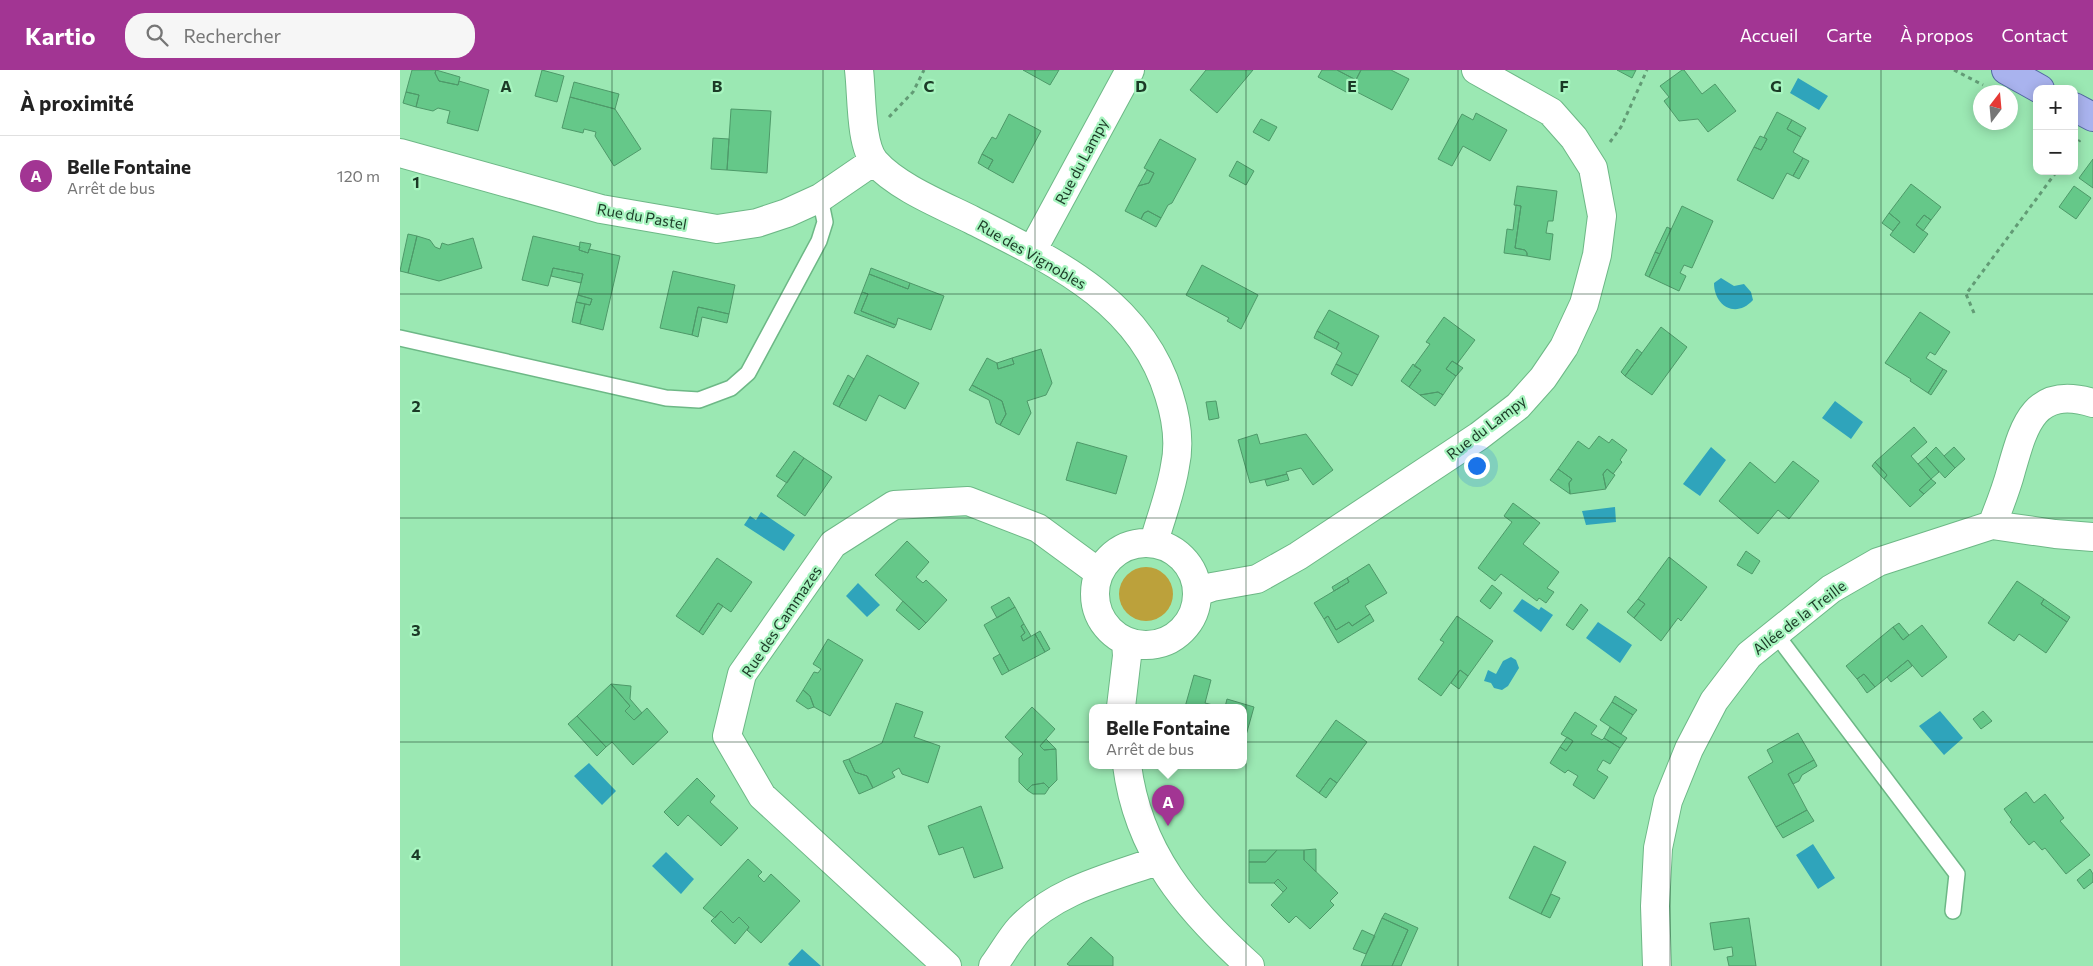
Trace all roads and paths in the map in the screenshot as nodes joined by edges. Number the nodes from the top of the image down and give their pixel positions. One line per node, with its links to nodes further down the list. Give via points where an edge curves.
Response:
1 (859, 70): 11 (street)
2 (924, 70): 11 (path, via 912,92 884,122)
3 (1130, 70): 17 (street, Rue du Lampy)
4 (1476, 70): 14 (street, Rue du Lampy, via 1551,112 1574,138)
5 (1647, 70): 14 (path, via 1620,127)
6 (1954, 70): 7 (path)
7 (1998, 79): 8 (main road)
8 (2033, 87)
9 (2078, 109): 10 (main road)
10 (2093, 117)
11 (862, 130): 13 (street)
12 (400, 154): 16 (street, Rue du Pastel, via 601,210 718,230 757,223)
13 (874, 161): 16 (street, Rue du Pastel); 17 (street, Rue des Vignobles, via 905,186)
14 (1593, 168): 25 (street, Rue du Lampy, via 1602,216 1597,255 1584,304 1564,347 1518,406 1479,436 1298,556 1257,579)
15 (2054, 175): 18 (path, via 1966,294)
16 (820, 198): 19 (lane, via 825,222 819,241 748,373 731,388 699,400 666,398)
17 (1032, 251): 23 (street, Rue des Vignobles, via 1111,304 1142,337 1164,379 1176,418 1176,465)
18 (1974, 313)
19 (400, 338)
20 (2093, 403): 21 (street, via 2067,399 2045,403 2031,416 2022,432 2005,494)
21 (1992, 525): 22 (street, Allée de la Treille); 26 (street, Allée de la Treille, via 1878,562 1831,589)
22 (2093, 537)
23 (1154, 542): 24 (street, via 1121,548); 25 (street, via 1171,548 1185,559 1194,575)
24 (1098, 572): 27 (street, via 1094,588 1095,605 1101,620); 32 (street, Rue des Cammazes, via 1038,528 968,501 894,505 833,544 742,674 727,736 762,796)
25 (1198, 592): 27 (street, via 1191,617 1175,636 1160,644)
26 (1775, 633): 31 (lane, via 1957,874); 35 (street, Allée de la Treille, via 1749,655 1714,701 1689,749 1668,801 1658,848 1655,906)
27 (1126, 642): 28 (street)
28 (1121, 704)
29 (1128, 769): 30 (street, via 1138,816)
30 (1157, 861): 33 (street, via 1076,889 1045,906 1019,929); 34 (street, via 1182,898)
31 (1952, 911)
32 (948, 966)
33 (993, 966)
34 (1250, 966)
35 (1657, 966)

